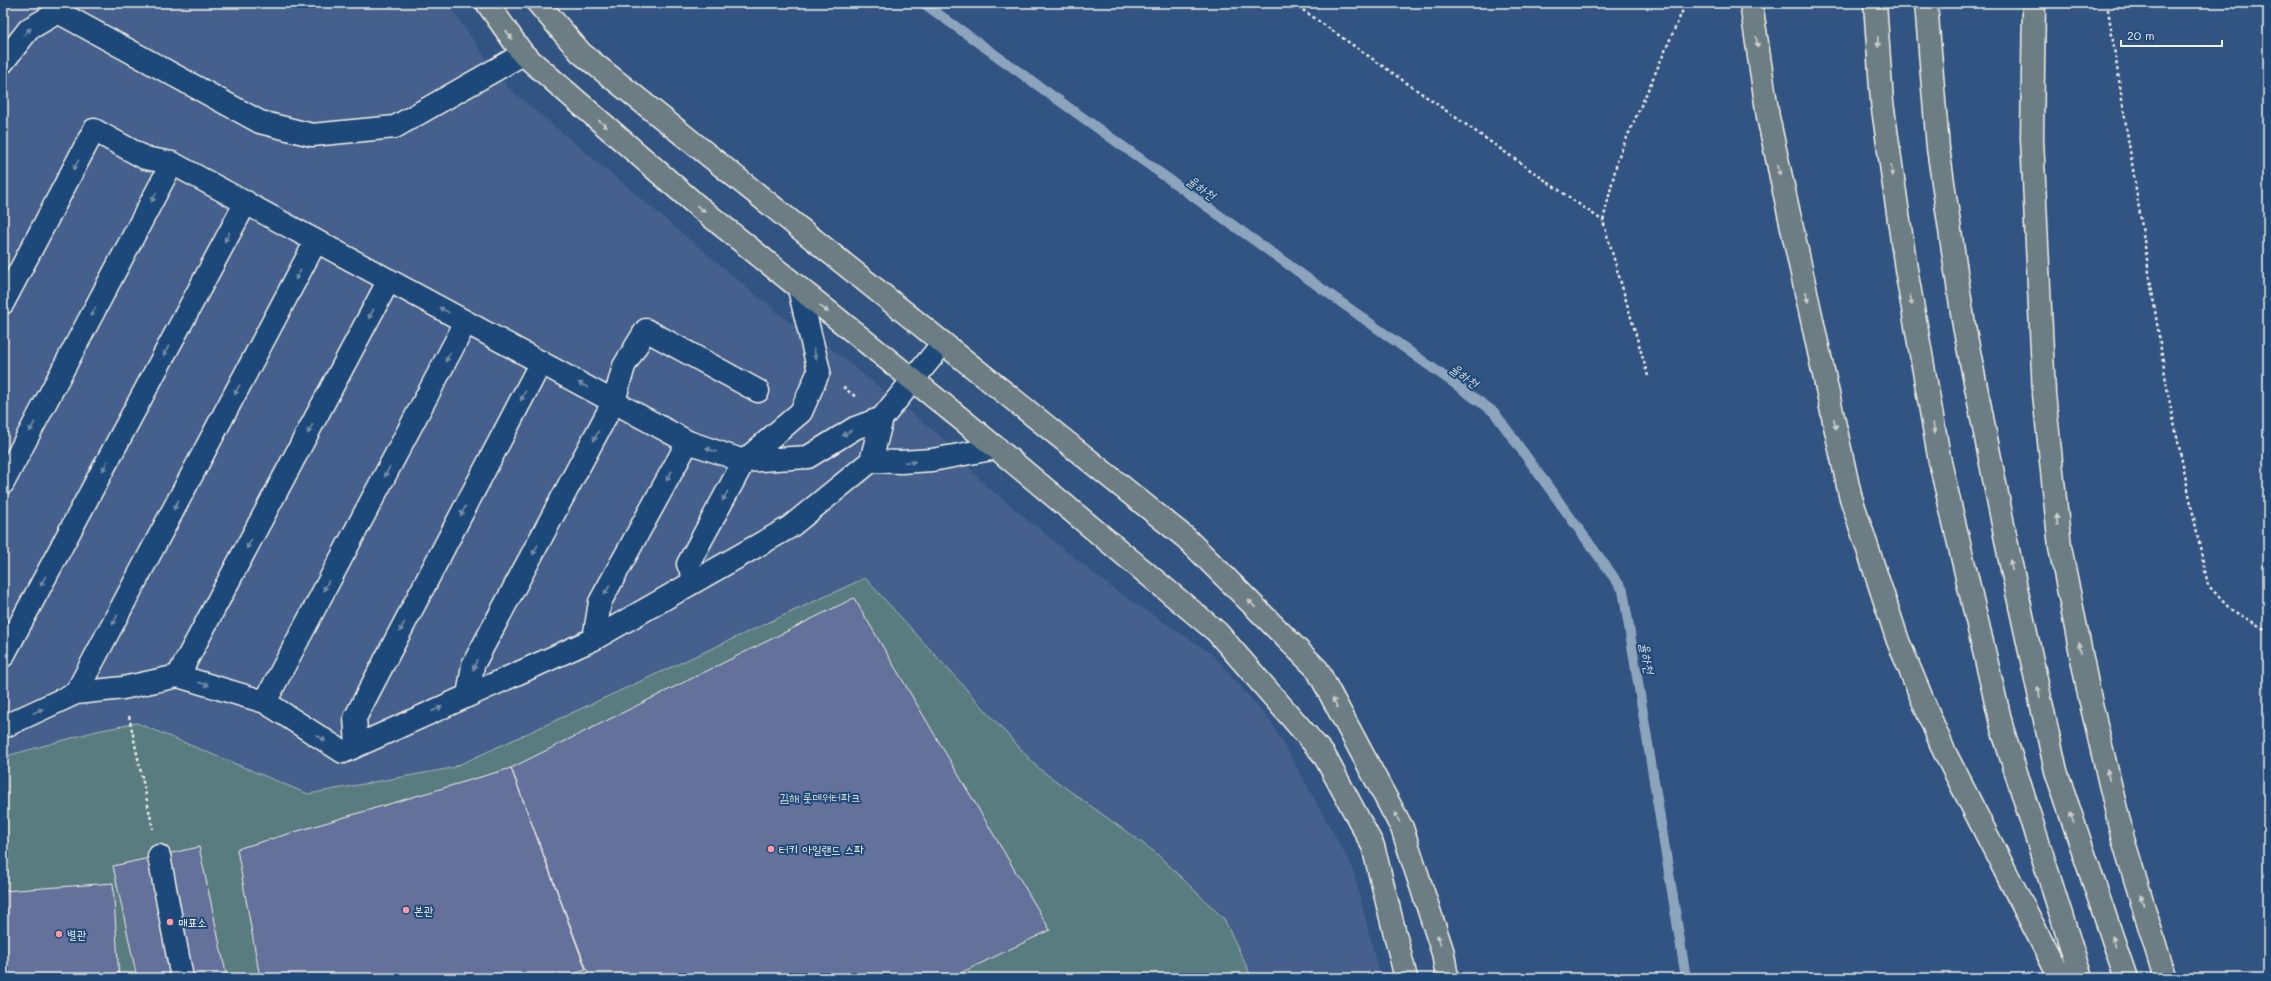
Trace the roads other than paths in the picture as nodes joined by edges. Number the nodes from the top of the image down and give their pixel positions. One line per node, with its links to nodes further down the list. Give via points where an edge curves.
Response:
1 (487, 3): 8 (main road, one-way to 8)
2 (538, 3): 17 (main road, via 581,53)
3 (1751, 3): 41 (main road, one-way to 41, via 1768,117 1850,495 1898,641 1944,751)
4 (1875, 3): 42 (main road, one-way to 42, via 1882,102 1906,269 1940,462 2002,728)
5 (1926, 3): 43 (main road, one-way to 5, via 2056,771 2010,560 1963,318 1938,148)
6 (2034, 3): 44 (main road, one-way to 6, via 2123,839 2090,699 2060,547 2044,394 2032,138)
7 (56, 7): 8 (street, via 260,122 312,136 394,127); 9 (street, one-way to 7, via 29,29)
8 (523, 54): 14 (main road, one-way to 14, via 694,203)
9 (3, 62)
10 (172, 163): 11 (street); 15 (street, one-way to 15, via 144,158 94,130); 27 (street, one-way to 27)
11 (246, 202): 12 (street); 30 (street, one-way to 30)
12 (316, 241): 13 (street); 32 (street, one-way to 32)
13 (389, 280): 16 (street, one-way to 13); 31 (street, one-way to 31)
14 (799, 289): 19 (main road, one-way to 19); 25 (street, one-way to 25, via 818,371 801,412)
15 (3, 303)
16 (466, 322): 18 (street); 34 (street, one-way to 34)
17 (943, 343): 19 (street); 40 (main road, one-way to 17, via 1443,954 1402,828 1317,669 1186,538)
18 (541, 362): 21 (street, one-way to 18); 36 (street, one-way to 36, via 355,718)
19 (914, 380): 22 (street); 24 (main road)
20 (758, 391): 21 (street, via 646,330 624,366)
21 (614, 401): 23 (street); 33 (street, one-way to 33, via 473,665)
22 (882, 418): 25 (street, one-way to 25, via 855,428 808,457); 26 (street)
23 (688, 442): 25 (street, one-way to 23); 29 (street, one-way to 29, via 600,602)
24 (997, 448): 26 (street, one-way to 24, via 932,460); 39 (main road, via 1217,632 1324,755 1373,846)
25 (744, 461): 28 (street, one-way to 28, via 688,564)
26 (871, 461): 28 (street, via 790,527)
27 (3, 482)
28 (696, 580): 29 (street)
29 (594, 639): 33 (street)
30 (3, 656)
31 (178, 676): 32 (street, via 123,688); 34 (street, one-way to 34)
32 (76, 693): 35 (street, one-way to 32)
33 (468, 696): 36 (street, one-way to 33)
34 (265, 702): 36 (street, one-way to 36, via 342,752)
35 (3, 727)
36 (357, 745)
37 (159, 856): 38 (street)
38 (182, 978)
39 (1406, 978)
40 (1447, 978)
41 (2060, 978)
42 (2081, 978)
43 (2126, 978)
44 (2165, 978)

